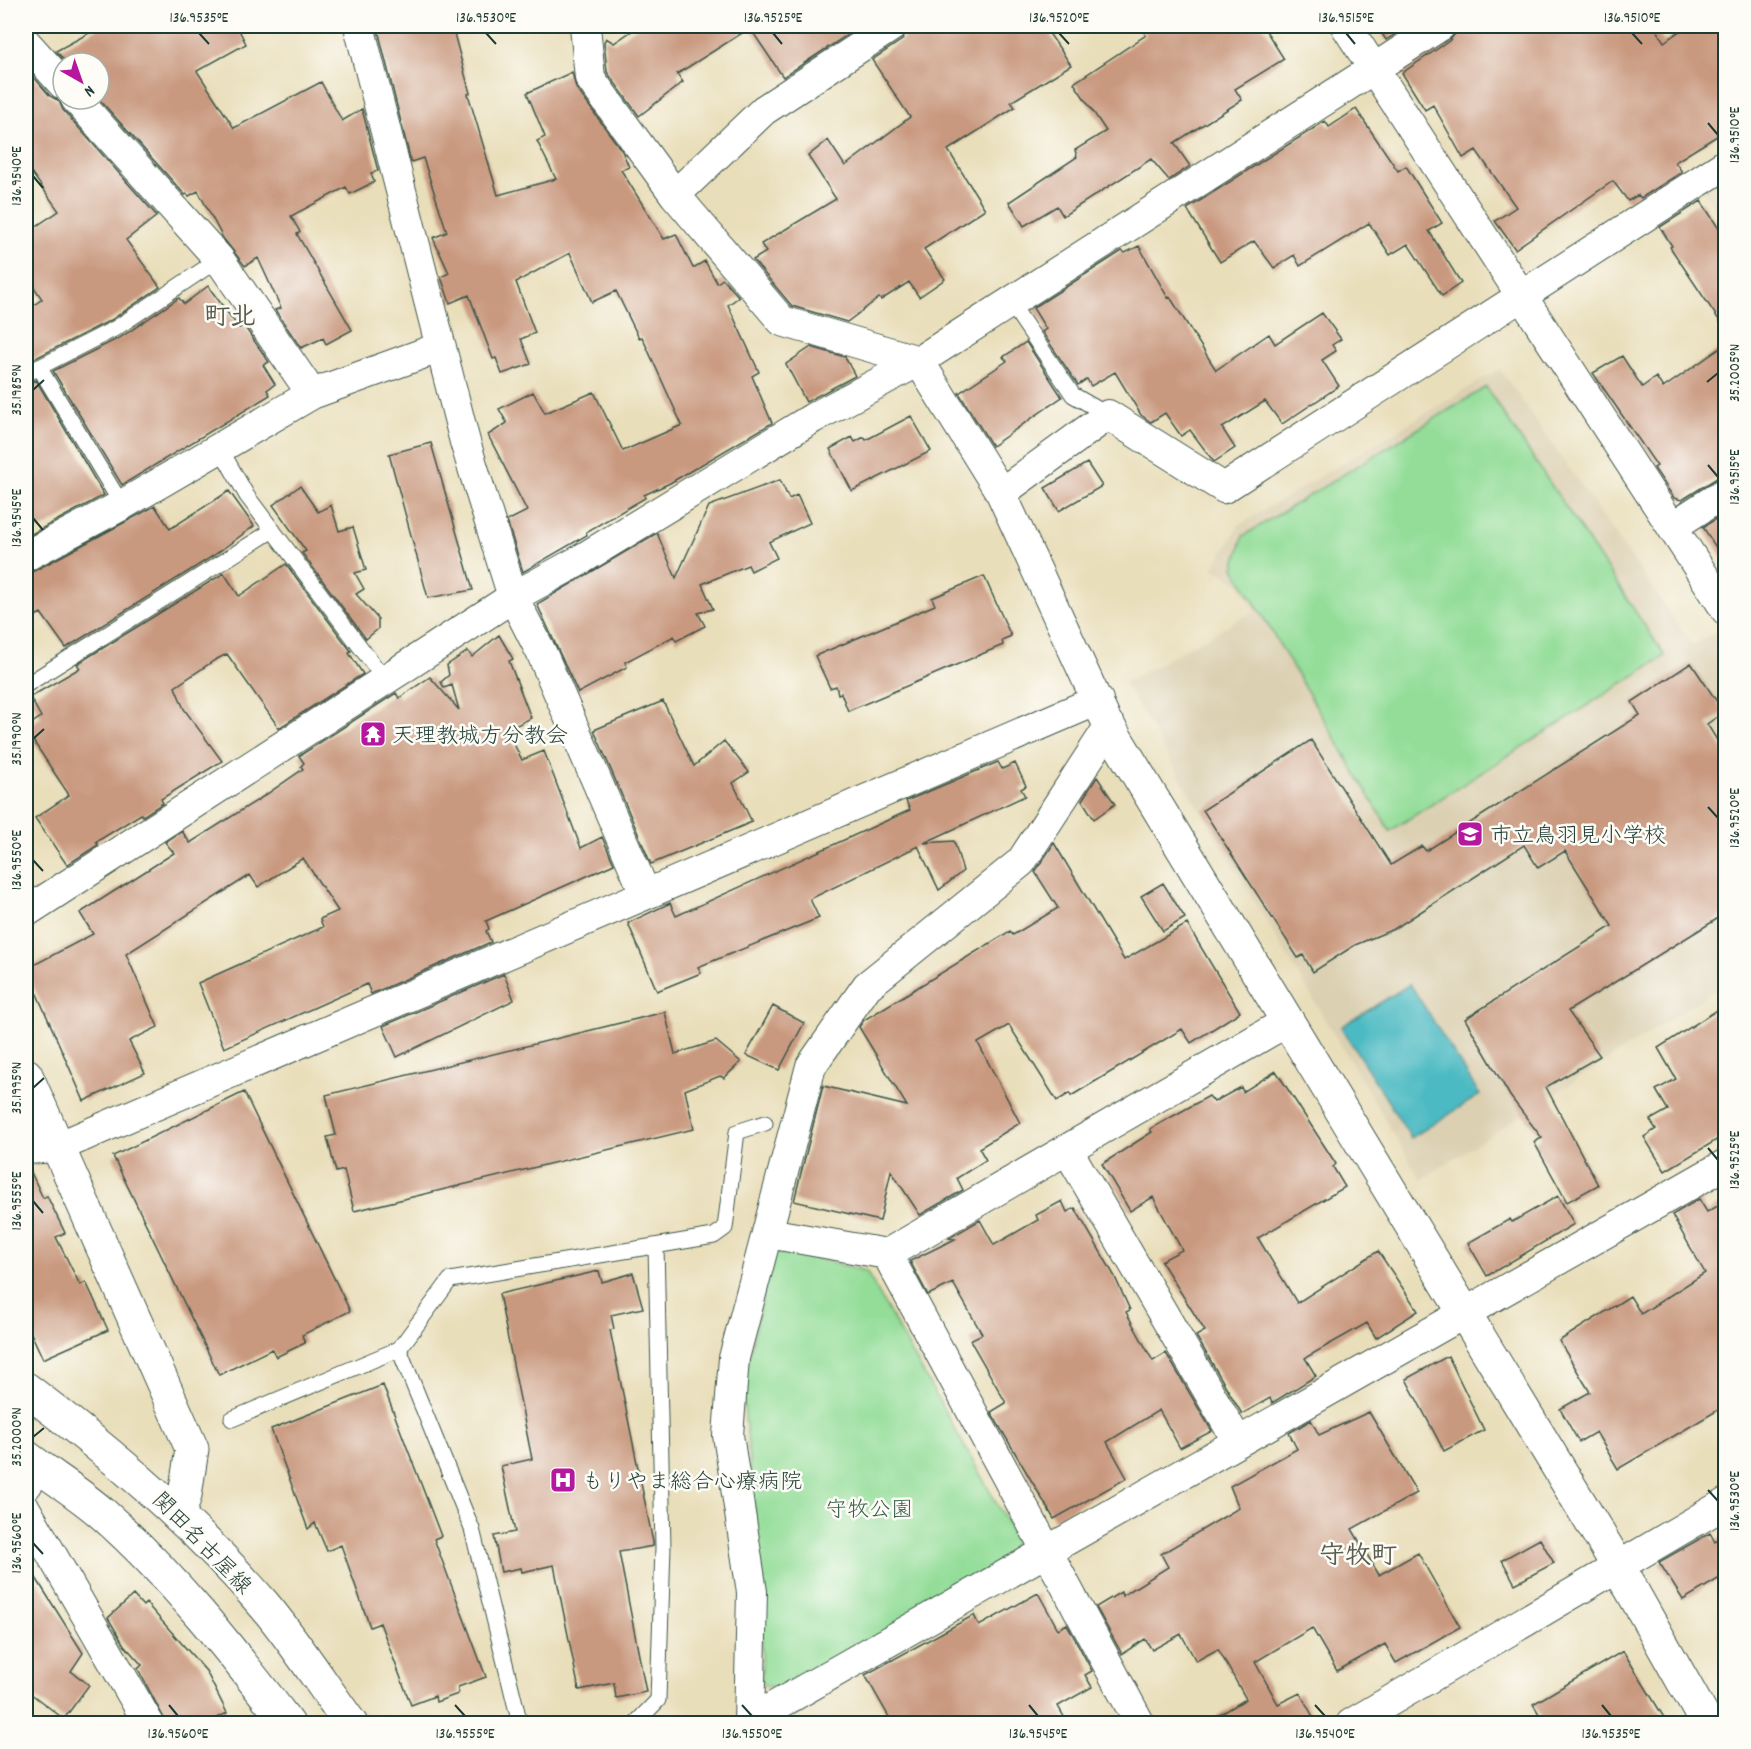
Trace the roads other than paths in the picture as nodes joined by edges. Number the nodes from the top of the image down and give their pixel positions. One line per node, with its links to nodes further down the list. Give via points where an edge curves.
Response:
1 (31, 26): 7 (street)
2 (359, 26): 17 (street)
3 (585, 26): 13 (street, via 590,78)
4 (892, 26): 13 (street, via 764,110)
5 (1346, 26): 9 (street)
6 (1440, 26): 9 (street)
7 (26, 28)
8 (26, 43): 10 (street)
9 (1373, 68): 15 (street); 16 (street)
10 (51, 71)
11 (87, 111): 14 (street)
12 (1725, 164): 15 (street)
13 (675, 195): 18 (street, via 782,321)
14 (219, 259): 19 (lane, via 116,328); 20 (street)
15 (1522, 296): 21 (street, via 1224,488); 26 (street)
16 (1010, 302): 18 (street); 21 (lane, via 1073,395)
17 (441, 347): 20 (street); 29 (street, via 465,442)
18 (919, 361): 24 (street); 29 (street, via 813,418)
19 (32, 371): 25 (lane)
20 (312, 394): 22 (street)
21 (1108, 415): 24 (street)
22 (220, 447): 25 (street); 27 (lane, via 247,496)
23 (1725, 492): 26 (street)
24 (1001, 494): 33 (street)
25 (122, 505): 28 (street)
26 (1672, 527): 30 (street)
27 (273, 530): 31 (lane); 32 (lane)
28 (26, 556)
29 (513, 597): 31 (street); 34 (street, via 542,654)
30 (1725, 610)
31 (385, 680): 35 (street)
32 (26, 685)
33 (1103, 714): 34 (street); 36 (street); 43 (street, via 1021,862 867,986 811,1066)
34 (645, 893): 39 (street)
35 (26, 912)
36 (1288, 1021): 41 (street); 46 (street)
37 (26, 1075): 39 (street)
38 (765, 1123): 44 (lane, via 736,1132 725,1228 714,1236)
39 (58, 1147): 40 (street); 54 (street, via 192,1449)
40 (26, 1149)
41 (1067, 1149): 45 (street); 50 (street)
42 (1725, 1164): 46 (street)
43 (768, 1233): 45 (street); 57 (street, via 734,1358 728,1435 752,1592)
44 (656, 1246): 47 (lane, via 450,1280); 62 (lane, via 663,1546 658,1700)
45 (887, 1254): 55 (street)
46 (1466, 1312): 50 (street); 56 (street)
47 (399, 1349): 49 (lane); 61 (lane, via 472,1529)
48 (26, 1389): 54 (street, 関田名古屋線, via 90,1437)
49 (232, 1419)
50 (1238, 1442): 55 (street)
51 (30, 1470): 59 (street, via 101,1512 147,1555 228,1646)
52 (1725, 1503): 56 (street)
53 (26, 1510): 58 (street)
54 (179, 1515): 60 (street, 関田名古屋線, via 265,1606)
55 (1047, 1551): 57 (street); 63 (street)
56 (1618, 1566): 64 (street); 65 (street)
57 (749, 1722)
58 (150, 1724)
59 (288, 1724)
60 (351, 1724)
61 (520, 1724)
62 (635, 1724)
63 (1140, 1724)
64 (1351, 1724)
65 (1707, 1724)

